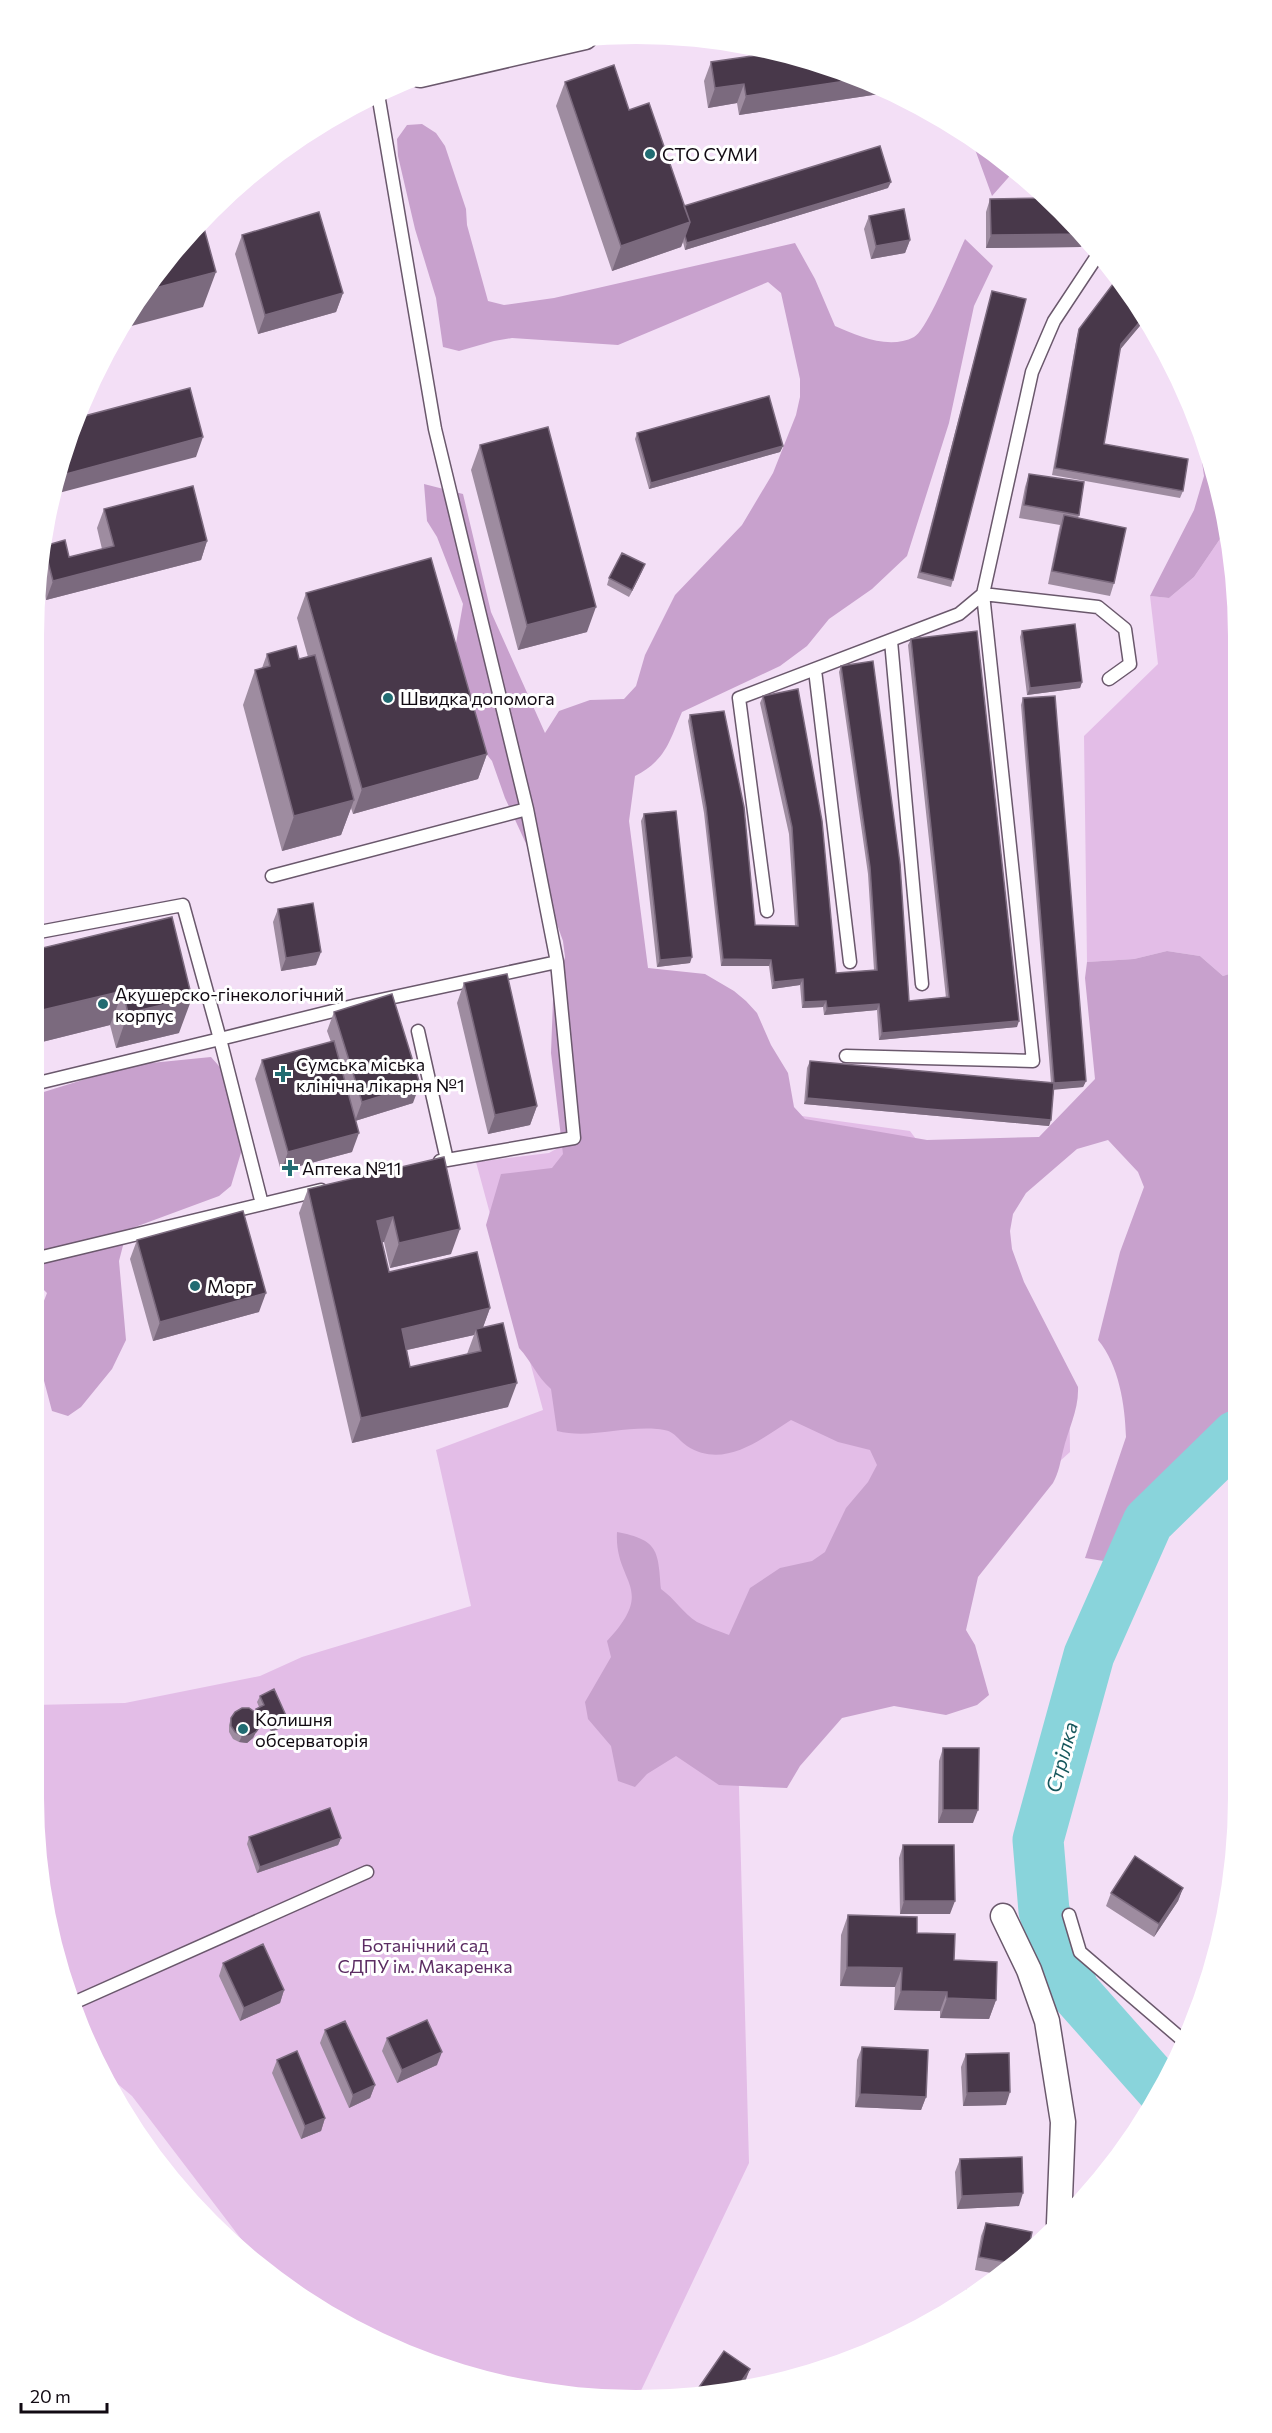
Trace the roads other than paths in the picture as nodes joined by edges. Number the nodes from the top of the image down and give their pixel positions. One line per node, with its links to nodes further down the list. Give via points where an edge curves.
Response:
1 (379, 103): 7 (lane, via 435,429)
2 (1094, 261): 3 (lane, via 1054,321 1032,372)
3 (983, 594): 4 (lane, via 959,614); 6 (lane, via 1098,607 1125,629 1130,664); 16 (lane, via 1033,1061)
4 (891, 641): 5 (lane); 13 (lane)
5 (815, 670): 9 (lane, via 739,698); 12 (lane)
6 (1109, 679)
7 (527, 809): 8 (lane); 11 (lane)
8 (272, 876)
9 (767, 911)
10 (44, 931): 15 (lane, via 183,905)
11 (557, 962): 15 (lane); 18 (lane, via 574,1138)
12 (850, 962)
13 (922, 984)
14 (418, 1031): 18 (lane)
15 (220, 1039): 17 (lane); 21 (lane)
16 (846, 1056)
17 (44, 1082)
18 (447, 1160): 19 (lane)
19 (424, 1165)
20 (331, 1187): 21 (lane)
21 (262, 1204): 22 (lane)
22 (44, 1257)
23 (367, 1872): 26 (lane)
24 (1069, 1915): 27 (lane, via 1080,1952)
25 (1003, 1916): 28 (street, via 1029,1970 1047,2021 1063,2122)
26 (80, 2000)
27 (1178, 2036)
28 (1059, 2211)

